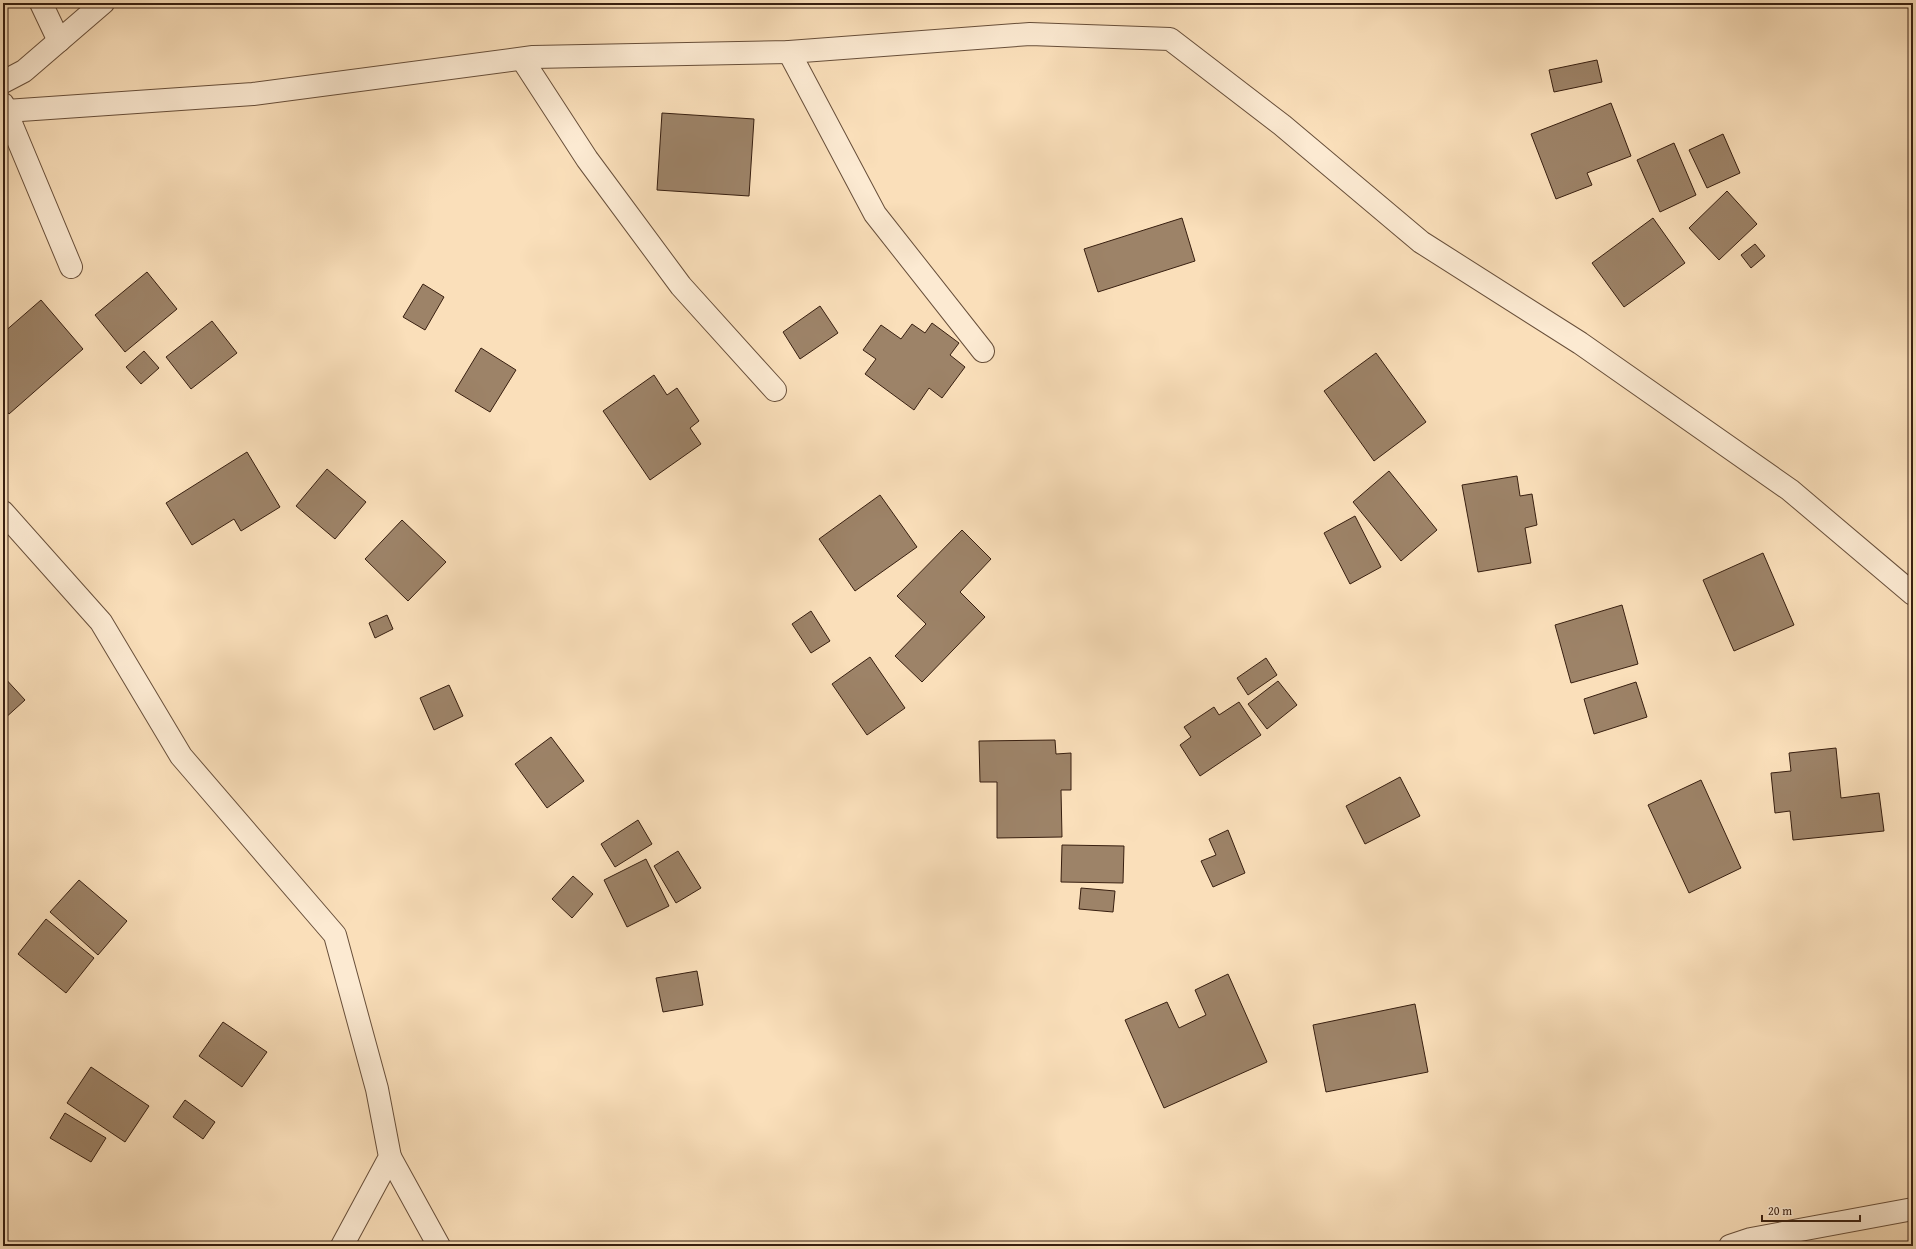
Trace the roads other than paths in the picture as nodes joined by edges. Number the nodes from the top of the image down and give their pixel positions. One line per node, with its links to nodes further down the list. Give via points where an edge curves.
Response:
1 (42, 3): 3 (street)
2 (103, 3): 3 (street)
3 (59, 41): 6 (street, via 24,72)
4 (789, 52): 5 (street); 9 (street, via 875,214); 12 (street, via 1030,34 1170,39 1282,125 1421,242 1580,343 1784,485)
5 (522, 59): 7 (street, via 253,94); 10 (street, via 587,159 681,286)
6 (3, 82)
7 (5, 108): 8 (street)
8 (71, 267)
9 (983, 351)
10 (776, 390)
11 (3, 512): 13 (street, via 101,622 181,756 335,934 377,1089)
12 (1913, 594)
13 (390, 1158): 15 (street); 16 (street)
14 (1913, 1209): 17 (street, via 1750,1239)
15 (342, 1246)
16 (439, 1246)
17 (1730, 1246)

